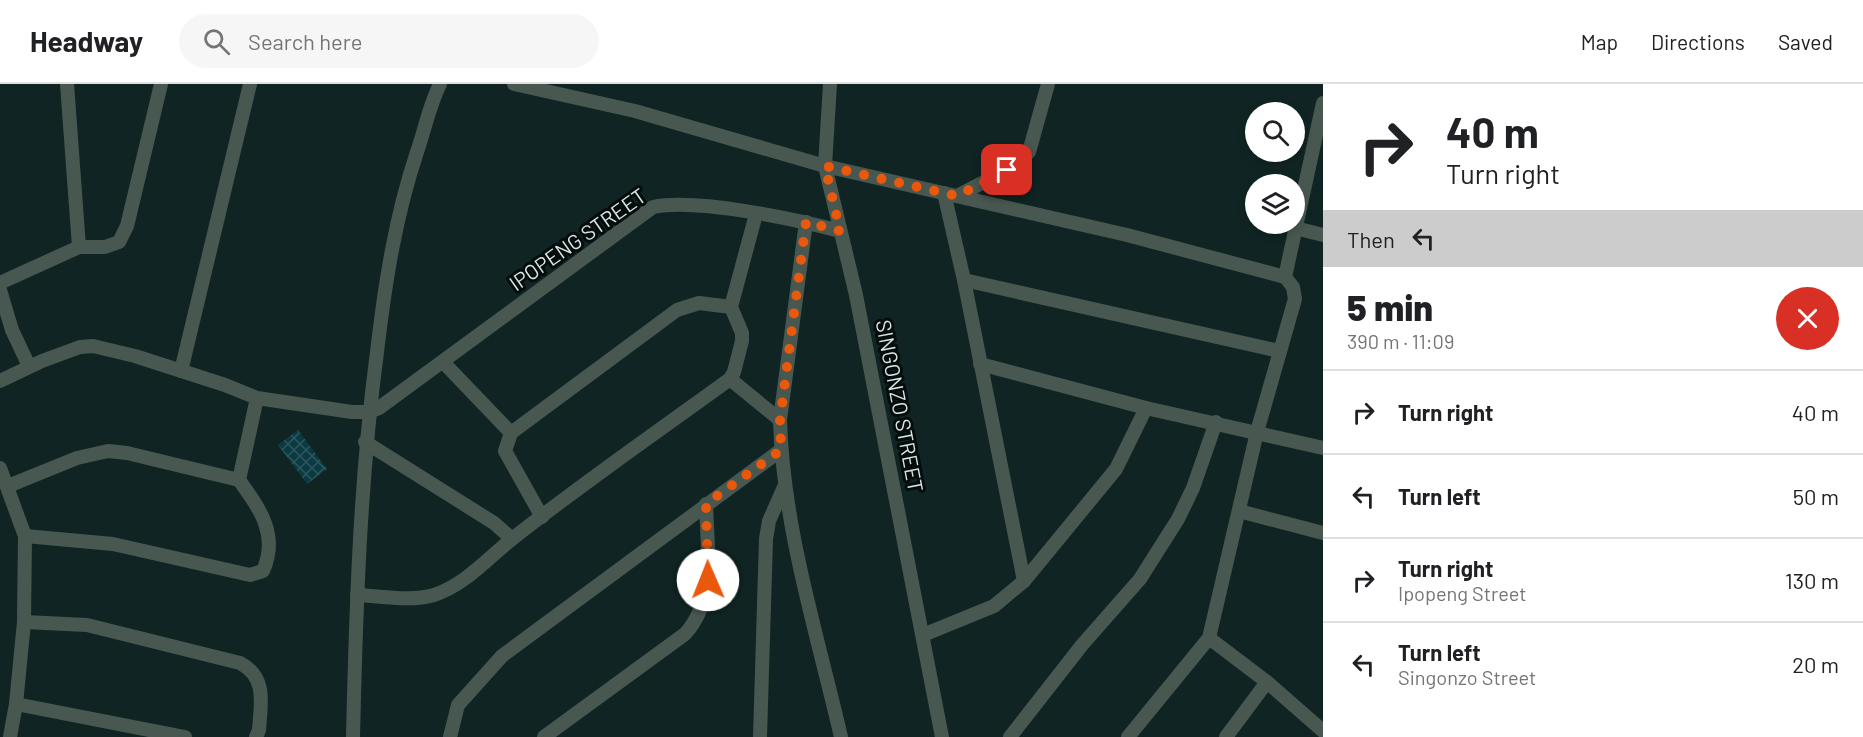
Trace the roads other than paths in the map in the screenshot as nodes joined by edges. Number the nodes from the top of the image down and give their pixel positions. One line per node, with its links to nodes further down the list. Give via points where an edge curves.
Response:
1 (67, 84): 19 (street)
2 (161, 84): 19 (street, via 124,236 112,246)
3 (250, 84): 29 (street)
4 (440, 84): 34 (street, via 430,104 393,237)
5 (513, 84): 10 (street, via 635,111)
6 (830, 84): 10 (street, SINGONZO STREET)
7 (1048, 84): 12 (street, via 1029,152 1007,170)
8 (1323, 103): 9 (street)
9 (1319, 139): 11 (street)
10 (825, 166): 12 (street); 16 (street, SINGONZO STREET)
11 (1305, 191)
12 (950, 194): 20 (street); 21 (street)
13 (756, 214): 14 (street, IPOPENG STREET); 24 (street); 26 (street, IPOPENG STREET, via 685,205 653,207)
14 (806, 222): 16 (street, IPOPENG STREET); 35 (street)
15 (1305, 230): 18 (street)
16 (840, 231): 55 (street, SINGONZO STREET)
17 (1294, 234): 20 (street)
18 (1323, 235)
19 (79, 247): 22 (street)
20 (1285, 277): 25 (street, via 1293,286 1294,299)
21 (964, 280): 25 (street); 27 (street)
22 (0, 283)
23 (0, 290): 28 (street, via 12,330)
24 (731, 307): 30 (street, via 742,341); 38 (street, via 699,303 677,310)
25 (1278, 351): 37 (street)
26 (444, 363): 34 (street, IPOPENG STREET); 38 (street)
27 (980, 364): 33 (street); 52 (street)
28 (29, 366): 29 (street, via 93,346); 31 (street)
29 (181, 371): 32 (street)
30 (730, 379): 35 (street); 48 (street)
31 (0, 381)
32 (257, 398): 34 (street); 43 (street)
33 (1146, 408): 36 (street); 52 (street, via 1116,469)
34 (369, 412): 39 (street)
35 (780, 420): 41 (street)
36 (1216, 422): 37 (street); 69 (street, via 1178,519 1140,579)
37 (1257, 432): 40 (street); 47 (street)
38 (511, 433): 48 (street, via 505,451)
39 (365, 442): 51 (street, via 494,523); 53 (street)
40 (1323, 448)
41 (781, 450): 45 (street); 46 (street)
42 (0, 468): 44 (street)
43 (239, 480): 44 (street, via 108,451 77,458); 50 (street, via 270,532 266,563 257,575 113,544)
44 (8, 486): 50 (street)
45 (784, 487): 66 (street, via 769,521 766,539); 67 (street)
46 (706, 504): 64 (street, via 502,657 458,705); 65 (street, via 708,580 696,622)
47 (1239, 511): 49 (street); 56 (street)
48 (542, 517): 51 (street)
49 (1323, 533)
50 (25, 536): 54 (street)
51 (512, 539): 53 (street, via 470,574 435,594)
52 (1024, 581): 55 (street, via 994,606)
53 (357, 595): 63 (street)
54 (24, 622): 58 (street); 62 (street, via 87,625 240,663 255,674 261,687)
55 (923, 635): 68 (street, SINGONZO STREET)
56 (1209, 638): 57 (street); 70 (street)
57 (1267, 682): 59 (street); 71 (street)
58 (16, 704): 60 (street); 61 (street)
59 (1322, 734)
60 (10, 737)
61 (185, 737)
62 (256, 737)
63 (353, 737)
64 (450, 737)
65 (544, 737)
66 (760, 737)
67 (841, 737)
68 (942, 737)
69 (1010, 737)
70 (1128, 737)
71 (1226, 737)

